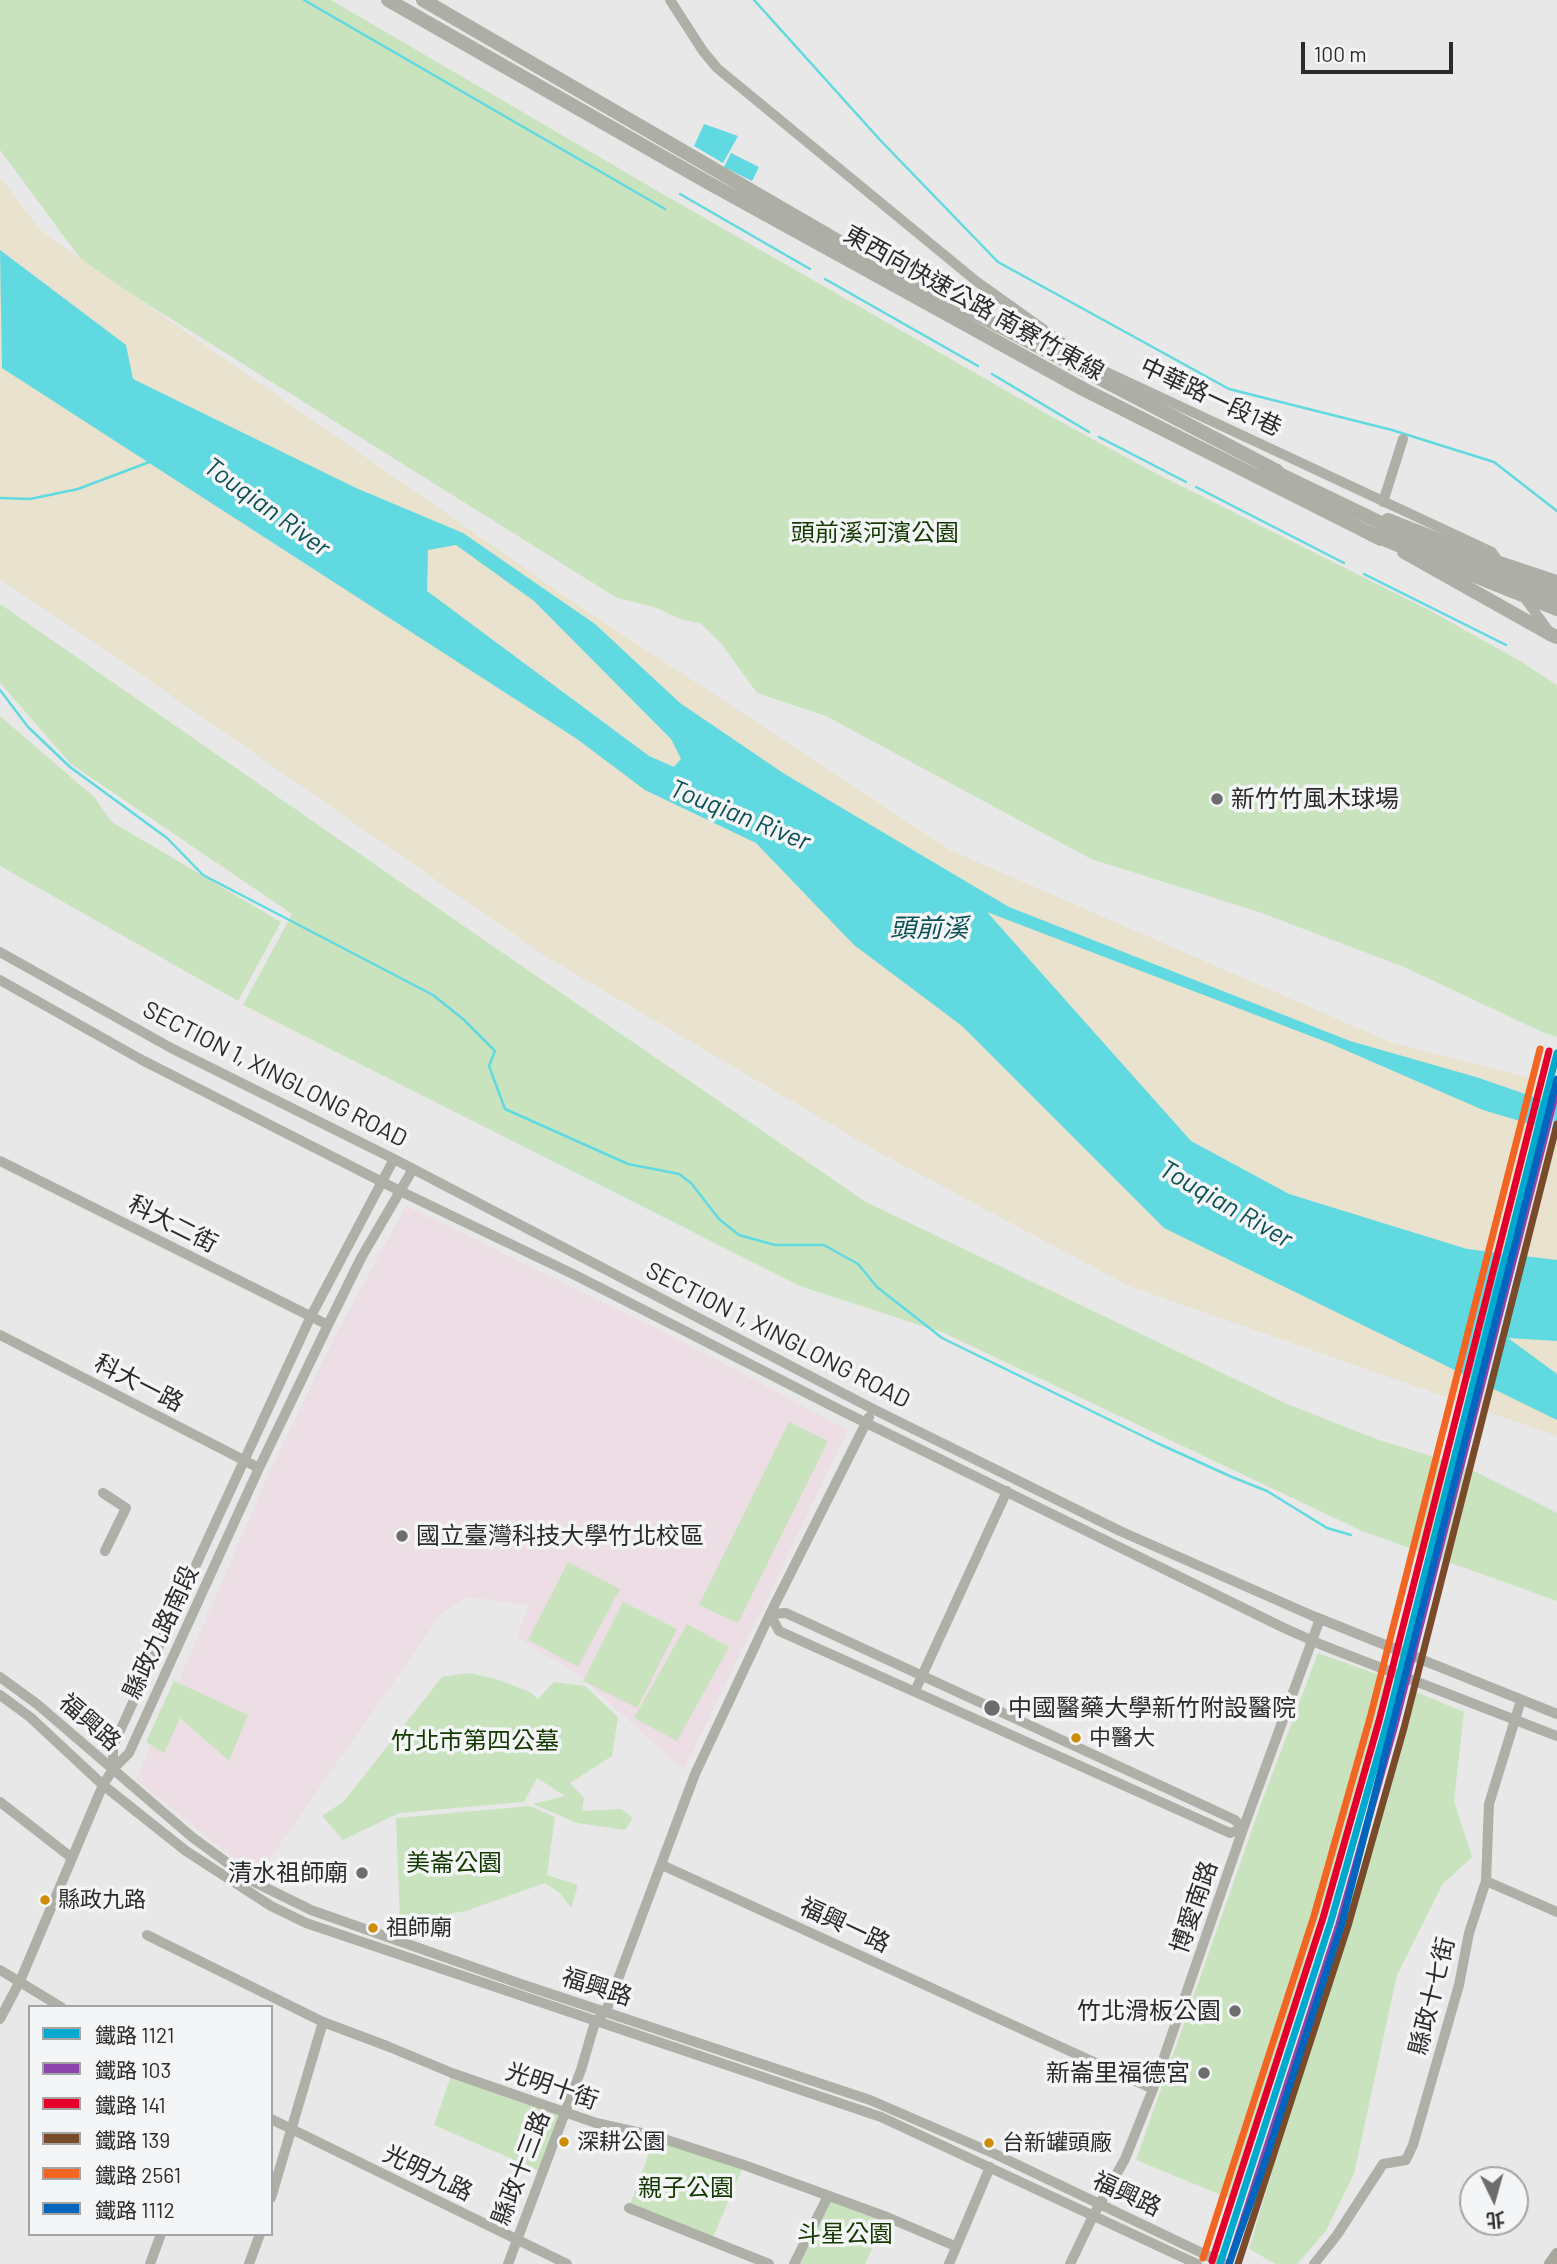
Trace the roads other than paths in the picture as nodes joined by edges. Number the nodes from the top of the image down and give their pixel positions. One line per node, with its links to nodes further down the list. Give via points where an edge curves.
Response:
1 (388, 0): 7 (highway, 東西向快速公路 南寮竹東線, via 1083,389)
2 (424, 0): 5 (highway, 東西向快速公路 南寮竹東線, via 850,248)
3 (670, 0): 6 (street, 中華路一段1巷, via 717,68 976,281 1098,368)
4 (1403, 439): 6 (street)
5 (1265, 467): 8 (highway, bridge, via 1382,518); 9 (highway, 東西向快速公路 南寮竹東線, bridge, via 1437,550)
6 (1382, 502): 11 (street, 中華路一段1巷, via 1492,552)
7 (1371, 534): 10 (highway, 東西向快速公路 南寮竹東線, bridge); 11 (highway, bridge)
8 (1557, 582)
9 (1557, 595)
10 (1557, 610)
11 (1555, 637)
12 (0, 952): 14 (street, SECTION 1, XINGLONG ROAD, via 171,1048)
13 (0, 980): 17 (street, SECTION 1, XINGLONG ROAD, via 142,1060)
14 (394, 1159): 16 (street, SECTION 1, XINGLONG ROAD); 17 (street, 縣政九路南段)
15 (0, 1161): 19 (street, 科大二街)
16 (413, 1169): 18 (street, 縣政九路南段); 22 (street, SECTION 1, XINGLONG ROAD)
17 (383, 1181): 18 (street, SECTION 1, XINGLONG ROAD); 19 (street, 縣政九路南段)
18 (400, 1191): 20 (street, 縣政九路南段); 23 (street, SECTION 1, XINGLONG ROAD)
19 (312, 1317): 20 (street, 科大二街); 24 (street, 縣政九路南段)
20 (328, 1325): 25 (street, 縣政九路南段)
21 (0, 1335): 24 (street, 科大一路)
22 (873, 1409): 23 (street); 30 (street, SECTION 1, XINGLONG ROAD, via 1119,1531)
23 (867, 1423): 26 (street, SECTION 1, XINGLONG ROAD); 29 (street)
24 (245, 1461): 25 (street, 科大一路); 40 (street, 縣政九路南段, via 113,1746)
25 (259, 1468): 40 (street, 縣政九路南段, via 129,1753)
26 (1007, 1491): 31 (street, SECTION 1, XINGLONG ROAD); 32 (street)
27 (103, 1493): 28 (street, via 126,1508)
28 (105, 1551)
29 (770, 1614): 32 (street, via 786,1613); 34 (street, via 779,1631); 45 (street, via 695,1774)
30 (1320, 1619): 31 (street, 博愛南路); 36 (street, SECTION 1, XINGLONG ROAD)
31 (1311, 1640): 38 (street, SECTION 1, XINGLONG ROAD); 43 (street, 博愛南路)
32 (922, 1676): 34 (street); 43 (street, via 1235,1820)
33 (0, 1677): 40 (street, 福興路)
34 (915, 1691): 43 (street, via 1230,1833)
35 (0, 1695): 41 (street, 福興路)
36 (1521, 1700): 37 (street, SECTION 1, XINGLONG ROAD); 38 (street, 縣政十七街)
37 (1557, 1714)
38 (1514, 1719): 39 (street, SECTION 1, XINGLONG ROAD); 46 (street, 縣政十七街, via 1489,1804)
39 (1557, 1736)
40 (113, 1769): 41 (street); 52 (street, 福興路, via 202,1844 252,1881 288,1900)
41 (103, 1785): 44 (street); 55 (street, 福興路, via 186,1851 306,1923)
42 (0, 1802): 44 (street)
43 (1243, 1829): 56 (street, 博愛南路)
44 (72, 1858): 50 (street)
45 (662, 1865): 52 (street); 56 (street, 福興一路)
46 (1486, 1881): 47 (street); 81 (street, 縣政十七街, via 1413,2145 1406,2160 1382,2164)
47 (1557, 1912)
48 (147, 1936): 54 (street, 光明十街)
49 (0, 1970): 50 (street)
50 (20, 1981): 51 (street); 53 (street)
51 (58, 2005)
52 (606, 2011): 55 (street, 縣政十三路); 63 (street, 福興路, via 870,2100)
53 (0, 2019)
54 (323, 2022): 57 (street, 光明十街); 59 (street)
55 (595, 2022): 57 (street, 縣政十三路); 60 (street, 福興路, via 881,2117)
56 (1153, 2089): 63 (street, 博愛南路, via 1125,2159)
57 (564, 2113): 62 (street, 光明十街, via 655,2136); 68 (street, 縣政十三路)
58 (273, 2120): 59 (street, 光明九路)
59 (293, 2130): 61 (street); 68 (street, 光明九路)
60 (990, 2167): 65 (street, 福興路); 69 (street)
61 (273, 2192)
62 (828, 2196): 69 (street, 光明十街); 76 (street)
63 (1100, 2205): 65 (street, 博愛南路); 80 (street, 福興路)
64 (629, 2208): 75 (street)
65 (1093, 2216): 78 (street, 博愛南路); 79 (street, 福興路)
66 (160, 2236): 71 (street)
67 (259, 2236): 72 (street)
68 (516, 2241): 73 (street, 縣政十三路); 74 (street, 光明九路)
69 (956, 2246): 77 (street)
70 (1557, 2254): 82 (main road)
71 (150, 2264)
72 (249, 2264)
73 (508, 2264)
74 (567, 2264)
75 (769, 2264)
76 (794, 2264)
77 (949, 2264)
78 (1070, 2264)
79 (1197, 2264)
80 (1225, 2264)
81 (1314, 2264)
82 (1549, 2264)

